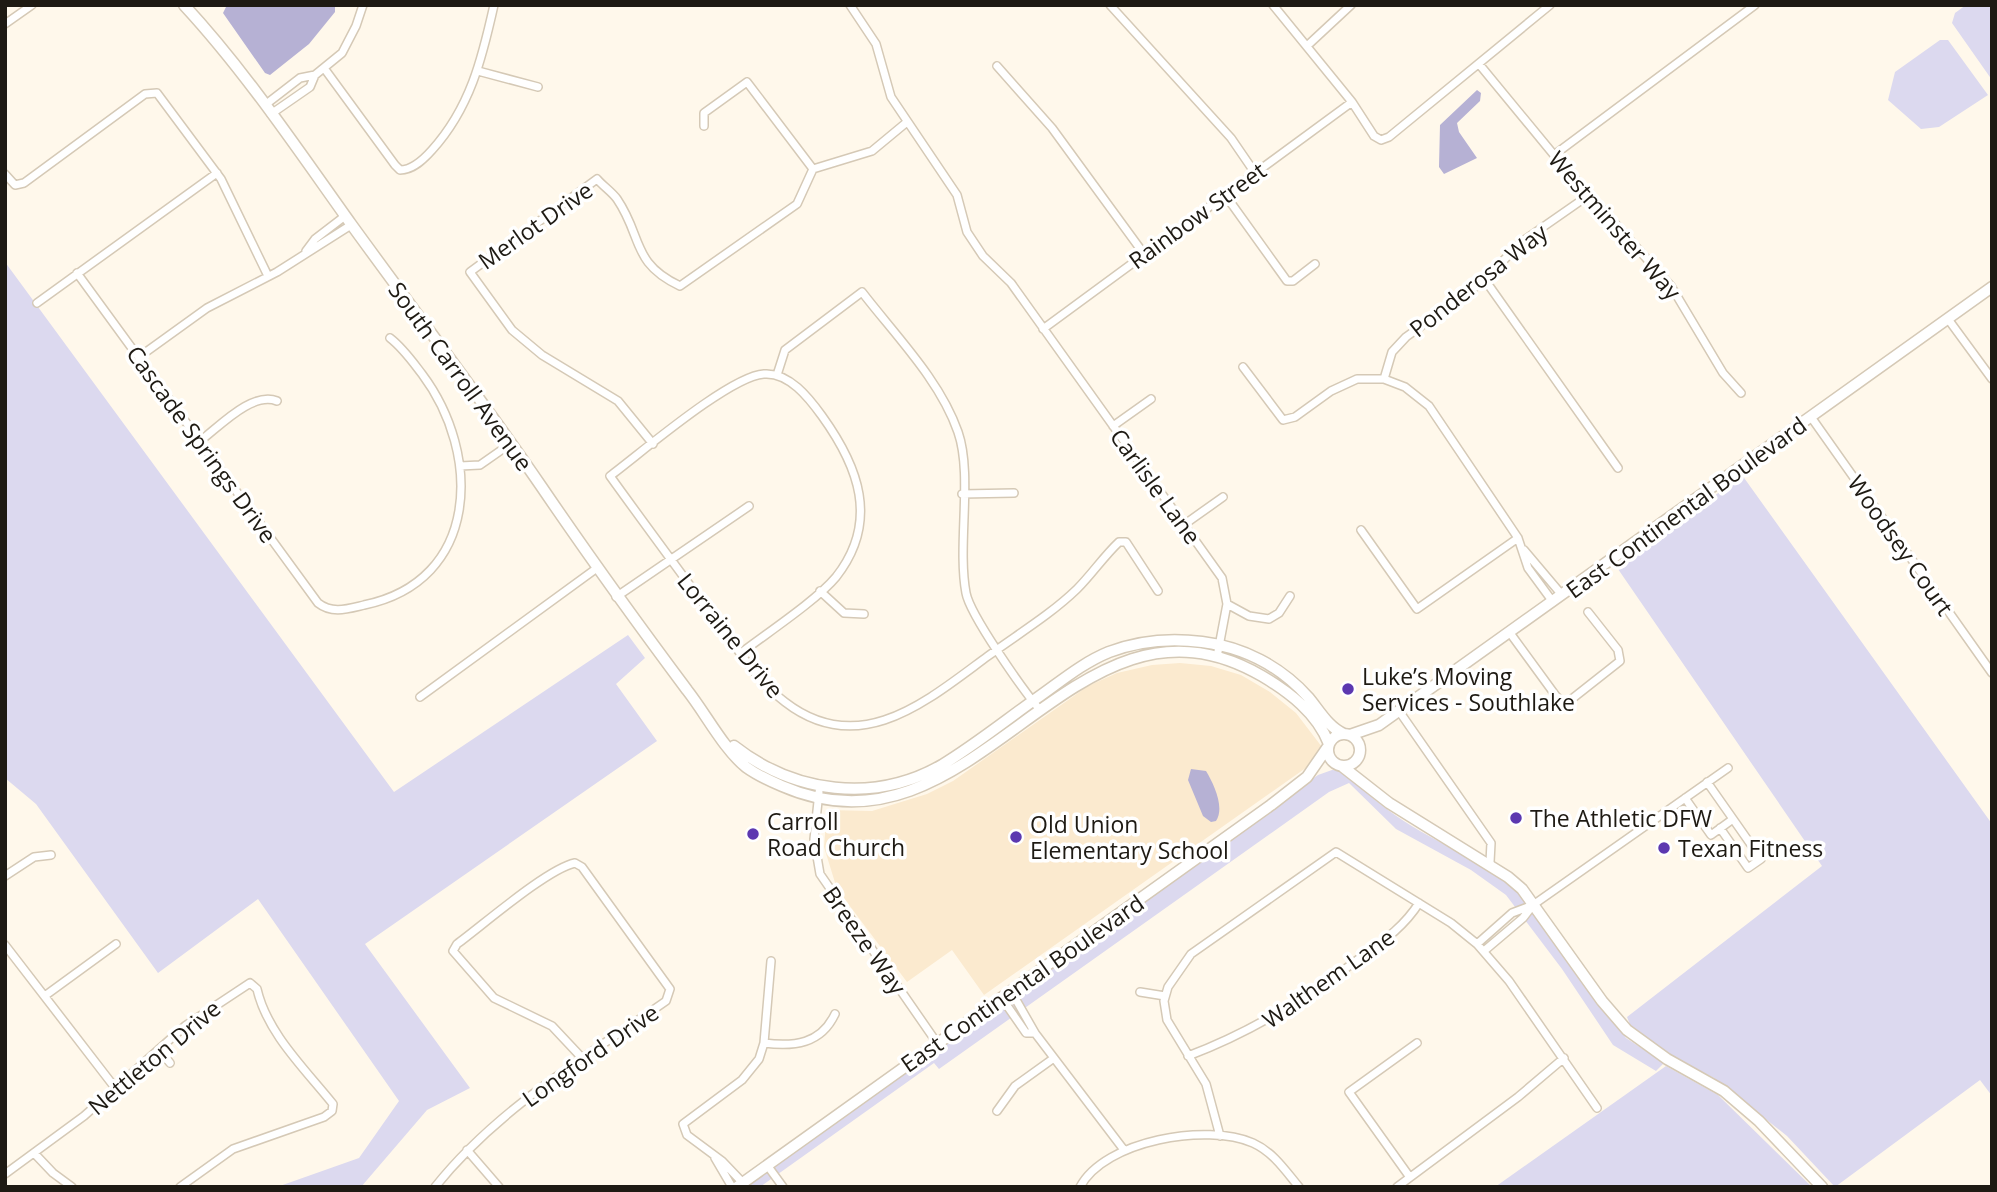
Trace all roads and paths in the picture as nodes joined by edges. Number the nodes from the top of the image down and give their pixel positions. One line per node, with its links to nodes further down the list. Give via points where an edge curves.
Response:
1 (32, 5): 12 (street)
2 (186, 5): 21 (main road, South Carroll Avenue)
3 (363, 5): 16 (street, via 349,42)
4 (494, 5): 17 (street)
5 (862, 5): 11 (street)
6 (1110, 5): 28 (street, via 1231,138)
7 (1273, 5): 13 (street)
8 (1351, 5): 13 (street)
9 (1550, 5): 14 (street)
10 (1755, 5): 25 (street)
11 (853, 8): 23 (street, Carlisle Lane, via 876,44 891,97)
12 (5, 24)
13 (1308, 45): 20 (street)
14 (1479, 64): 20 (street, via 1381,140); 25 (street, Westminster Way)
15 (997, 66): 33 (street, via 1052,128)
16 (324, 68): 17 (street, via 395,165 404,170 416,165 460,115); 18 (street)
17 (478, 71): 19 (street)
18 (314, 75): 21 (street, via 300,78); 22 (street, via 310,87)
19 (538, 87)
20 (1352, 102): 28 (street, Rainbow Street)
21 (265, 105): 22 (main road, South Carroll Avenue)
22 (271, 114): 32 (main road, South Carroll Avenue)
23 (907, 122): 26 (street, via 872,150); 41 (street, Carlisle Lane, via 957,195 967,232)
24 (704, 125): 26 (street, via 704,113 747,82)
25 (1554, 155): 31 (street, Westminster Way)
26 (813, 169): 55 (street, Merlot Drive, via 797,204 680,286 653,271 616,198 597,179 470,272 512,330 542,355 618,401)
27 (217, 173): 29 (street, via 165,101 151,93 24,183 15,185); 35 (street); 36 (street)
28 (1255, 173): 30 (street, Rainbow Street)
29 (5, 174)
30 (1226, 195): 33 (street, Rainbow Street); 34 (street, via 1287,281)
31 (1590, 195): 37 (street, Ponderosa Way, via 1520,243); 48 (street, Westminster Way, via 1676,293 1723,373)
32 (348, 220): 36 (street); 54 (main road, South Carroll Avenue)
33 (1143, 254): 41 (street, Rainbow Street)
34 (1315, 264)
35 (77, 273): 39 (street); 43 (street, Cascade Springs Drive)
36 (268, 276): 43 (street, via 207,308)
37 (1485, 280): 46 (street, Ponderosa Way, via 1397,344); 57 (street)
38 (1992, 287): 40 (main road, East Continental Boulevard)
39 (37, 303)
40 (1948, 319): 47 (street); 51 (main road, East Continental Boulevard)
41 (1043, 329): 52 (street, Carlisle Lane)
42 (390, 338): 56 (street, via 401,346 442,403)
43 (139, 357): 53 (street, Cascade Springs Drive)
44 (1243, 367): 46 (street, via 1276,414 1289,421 1341,385 1357,379)
45 (777, 375): 55 (street, via 762,373 706,401); 59 (street, via 785,350 862,292 948,405 963,457); 68 (street, via 797,387 840,441 860,493 859,525 849,555 835,578)
46 (1384, 379): 64 (street, via 1405,387 1429,407)
47 (1992, 379)
48 (1741, 393)
49 (1151, 399): 52 (street)
50 (277, 401): 53 (street, via 251,403)
51 (1811, 417): 70 (main road, East Continental Boulevard); 82 (street, Woodsey Court)
52 (1113, 426): 62 (street, Carlisle Lane)
53 (200, 441): 56 (street, Cascade Springs Drive, via 318,603 331,611 388,597 443,557 456,530)
54 (510, 444): 56 (street, via 480,465); 67 (main road, South Carroll Avenue)
55 (653, 444): 66 (street, Lorraine Drive, via 610,476)
56 (460, 466)
57 (1619, 468)
58 (1014, 493): 59 (street)
59 (962, 494): 79 (street, via 965,590)
60 (1223, 497): 62 (street)
61 (749, 506): 66 (street)
62 (1185, 524): 74 (street, Carlisle Lane, via 1222,578)
63 (1361, 530): 64 (street, via 1418,609)
64 (1518, 538): 65 (street)
65 (1524, 549): 70 (street); 73 (street, via 1528,569)
66 (669, 558): 72 (street); 80 (street, Lorraine Drive)
67 (597, 568): 72 (main road, South Carroll Avenue); 83 (street)
68 (820, 591): 76 (street, via 844,613); 80 (street)
69 (1158, 591): 79 (street, Lorraine Drive, via 1126,542 1119,542 1062,602)
70 (1562, 595): 73 (main road, East Continental Boulevard)
71 (1290, 596): 74 (street, via 1269,619)
72 (616, 597): 96 (main road, South Carroll Avenue, via 720,735 753,760)
73 (1553, 602): 77 (main road, East Continental Boulevard)
74 (1227, 604): 78 (street, Carlisle Lane)
75 (1588, 612): 77 (street, via 1620,659 1616,667 1568,702 1556,696)
76 (864, 614)
77 (1510, 633): 86 (main road, East Continental Boulevard)
78 (1220, 645): 81 (street, Carlisle Lane); 84 (main road, South Carroll Avenue, via 1158,640 1110,652); 88 (main road, South Carroll Avenue, via 1282,672 1332,727)
79 (998, 649): 80 (street, Lorraine Drive, via 900,716 853,724 823,721 796,709 763,682); 84 (street)
80 (741, 653)
81 (1217, 657): 85 (main road, South Carroll Avenue, via 1160,653 1114,664); 89 (main road, South Carroll Avenue, via 1248,668 1286,692 1309,712)
82 (1992, 673)
83 (421, 697)
84 (1032, 701): 85 (street); 96 (main road, South Carroll Avenue, via 923,774 894,784)
85 (1040, 710): 96 (main road, South Carroll Avenue, via 956,771 919,789 863,800)
86 (1399, 711): 87 (main road, East Continental Boulevard); 101 (street, via 1492,844)
87 (1379, 725): 88 (main road, East Continental Boulevard); 90 (main road, East Continental Boulevard)
88 (1347, 734): 89 (main road, via 1335,736); 90 (main road, via 1357,741)
89 (1328, 746): 91 (main road, via 1330,759); 93 (main road, East Continental Boulevard)
90 (1360, 753): 91 (main road, via 1353,764); 95 (main road, via 1362,769)
91 (1341, 766): 93 (main road, East Continental Boulevard); 95 (main road)
92 (1728, 768): 94 (street)
93 (1307, 777): 110 (main road, East Continental Boulevard)
94 (1707, 782): 97 (street); 98 (street)
95 (1374, 790): 101 (main road, via 1412,818)
96 (819, 792): 119 (street, Breeze Way, via 814,848 820,874)
97 (1685, 798): 99 (street, via 1711,835); 104 (street)
98 (1733, 819): 99 (street); 99 (street, via 1761,859 1755,864 1748,868)
99 (1720, 828)
100 (51, 855): 102 (street, via 34,857)
101 (1490, 862): 104 (main road, via 1522,889)
102 (5, 876)
103 (1419, 903): 106 (street); 113 (street, via 1341,853 1332,854 1191,954 1173,977); 121 (street, Walthem Lane, via 1396,932 1293,1006)
104 (1533, 905): 106 (street, via 1513,913); 108 (street); 145 (main road, via 1627,1030 1724,1091)
105 (116, 944): 112 (street)
106 (1476, 944): 108 (street)
107 (5, 945): 112 (street)
108 (1484, 951): 123 (street)
109 (771, 961): 118 (street)
110 (1011, 990): 114 (main road, East Continental Boulevard); 116 (street)
111 (1140, 992): 113 (street)
112 (46, 995): 126 (street)
113 (1166, 996): 121 (street, via 1167,1020)
114 (1001, 997): 116 (street, via 1026,1032); 119 (main road, East Continental Boulevard)
115 (835, 1013): 118 (street, via 830,1025 810,1041)
116 (1035, 1033): 122 (street)
117 (1417, 1042): 135 (street, via 1349,1092)
118 (764, 1043): 136 (street, via 751,1072 683,1124 687,1135 722,1161)
119 (937, 1043): 133 (main road, East Continental Boulevard)
120 (159, 1049): 125 (street); 126 (street, Nettleton Drive); 138 (street, Nettleton Drive, via 250,983 276,1033 333,1106 324,1117 233,1149)
121 (1188, 1056): 129 (street, via 1206,1084)
122 (1054, 1058): 128 (street, via 1015,1086); 131 (street)
123 (1564, 1058): 127 (street); 135 (street)
124 (583, 1059): 124 (street, Longford Drive, via 666,1001 670,993 582,866 575,863 563,867 454,948 460,962 494,998 552,1026); 130 (street, Longford Drive, via 521,1103)
125 (170, 1063)
126 (116, 1089): 132 (street, Nettleton Drive)
127 (1597, 1108)
128 (997, 1111)
129 (1220, 1136): 131 (street, via 1168,1138); 143 (street, via 1250,1142 1269,1152)
130 (467, 1150): 139 (street, Longford Drive); 140 (street)
131 (1124, 1150): 142 (street)
132 (34, 1153): 134 (street, Nettleton Drive); 137 (street)
133 (767, 1165): 136 (main road, East Continental Boulevard); 141 (street)
134 (5, 1174)
135 (1409, 1176): 144 (street)
136 (738, 1185)
137 (72, 1187)
138 (180, 1187)
139 (435, 1187)
140 (499, 1187)
141 (782, 1187)
142 (1080, 1187)
143 (1299, 1187)
144 (1397, 1187)
145 (1822, 1187)

